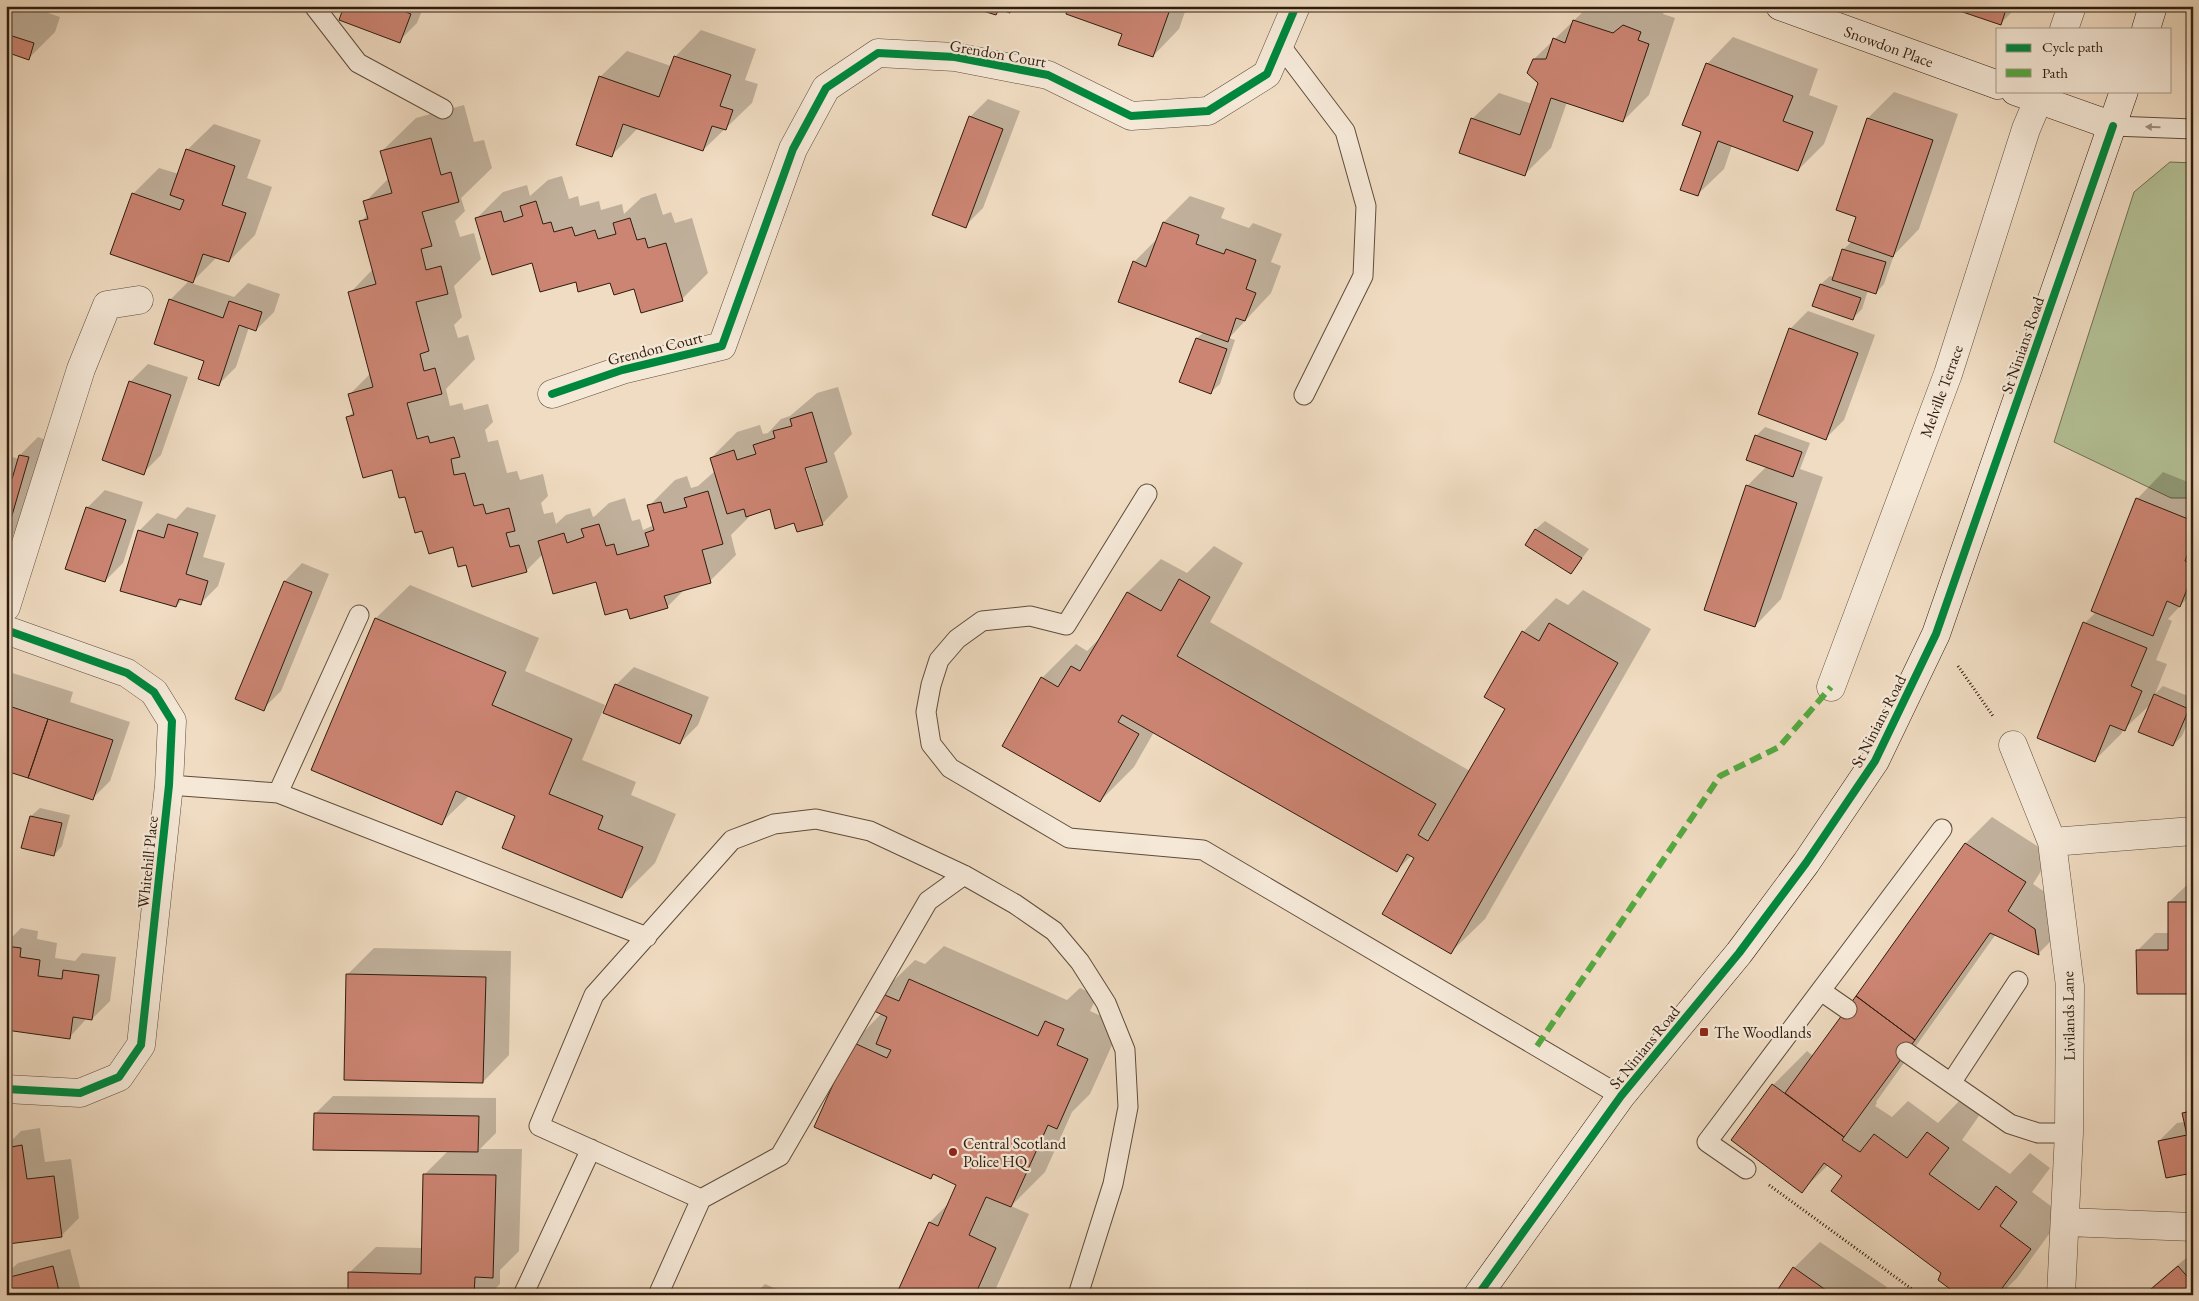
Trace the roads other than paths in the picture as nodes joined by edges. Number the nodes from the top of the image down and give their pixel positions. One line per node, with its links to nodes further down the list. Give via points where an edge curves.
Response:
1 (314, 6): 12 (lane, via 358,63)
2 (1296, 6): 8 (street, Grendon Court)
3 (1780, 6): 9 (street, Snowdon Place)
4 (2072, 6): 6 (street)
5 (2153, 6): 7 (street)
6 (2064, 28)
7 (2146, 28)
8 (1280, 45): 16 (street, Grendon Court, via 1267,74 1208,111 1131,116 1048,74 955,57 878,53 826,88 798,140 722,346 622,370); 17 (lane, via 1345,131 1366,206 1363,276)
9 (1996, 84)
10 (2124, 92): 13 (street, St Ninians Road)
11 (2032, 94): 13 (street); 22 (street, Melville Terrace, via 2026,129 1948,374)
12 (443, 109)
13 (2113, 126): 14 (lane, one-way to 13); 37 (street, St Ninians Road, via 1936,634 1875,762 1806,863 1739,952)
14 (2193, 129)
15 (139, 300): 19 (street, via 107,305 81,369)
16 (552, 394)
17 (1304, 395)
18 (1147, 494): 37 (lane, via 1066,625 1030,616 982,621 957,639 939,660 926,712 932,744 950,768 1069,838 1203,850)
19 (6, 607)
20 (359, 615): 25 (lane)
21 (6, 630): 24 (street, Whitehill Place, via 127,673 154,692 172,721)
22 (1831, 687)
23 (2013, 746): 28 (street, Livilands Lane)
24 (169, 786): 25 (lane); 36 (street, Whitehill Place, via 141,1046 119,1078 80,1094)
25 (278, 793): 30 (lane)
26 (1942, 829): 32 (lane)
27 (2193, 831): 28 (street)
28 (2052, 842): 38 (street, Livilands Lane, via 2070,986)
29 (964, 875): 30 (lane, via 870,831 816,819 774,824 732,840); 41 (lane, via 928,901 780,1156); 46 (lane, via 1054,931 1080,962 1106,1003 1124,1050 1128,1107 1113,1184)
30 (647, 937): 39 (lane, via 594,995 539,1126)
31 (2018, 981): 35 (lane)
32 (1821, 991): 33 (lane); 40 (lane, via 1707,1142)
33 (1847, 1008)
34 (1906, 1052): 35 (lane)
35 (1951, 1084): 38 (lane, via 2010,1124 2038,1133)
36 (6, 1089)
37 (1621, 1096): 47 (street, St Ninians Road)
38 (2069, 1133): 42 (street, Livilands Lane)
39 (591, 1149): 41 (lane); 44 (lane)
40 (1746, 1168)
41 (701, 1199): 45 (lane)
42 (2066, 1222): 43 (street); 48 (street, Livilands Lane)
43 (2193, 1227)
44 (523, 1295)
45 (658, 1295)
46 (1078, 1295)
47 (1478, 1295)
48 (2062, 1295)

